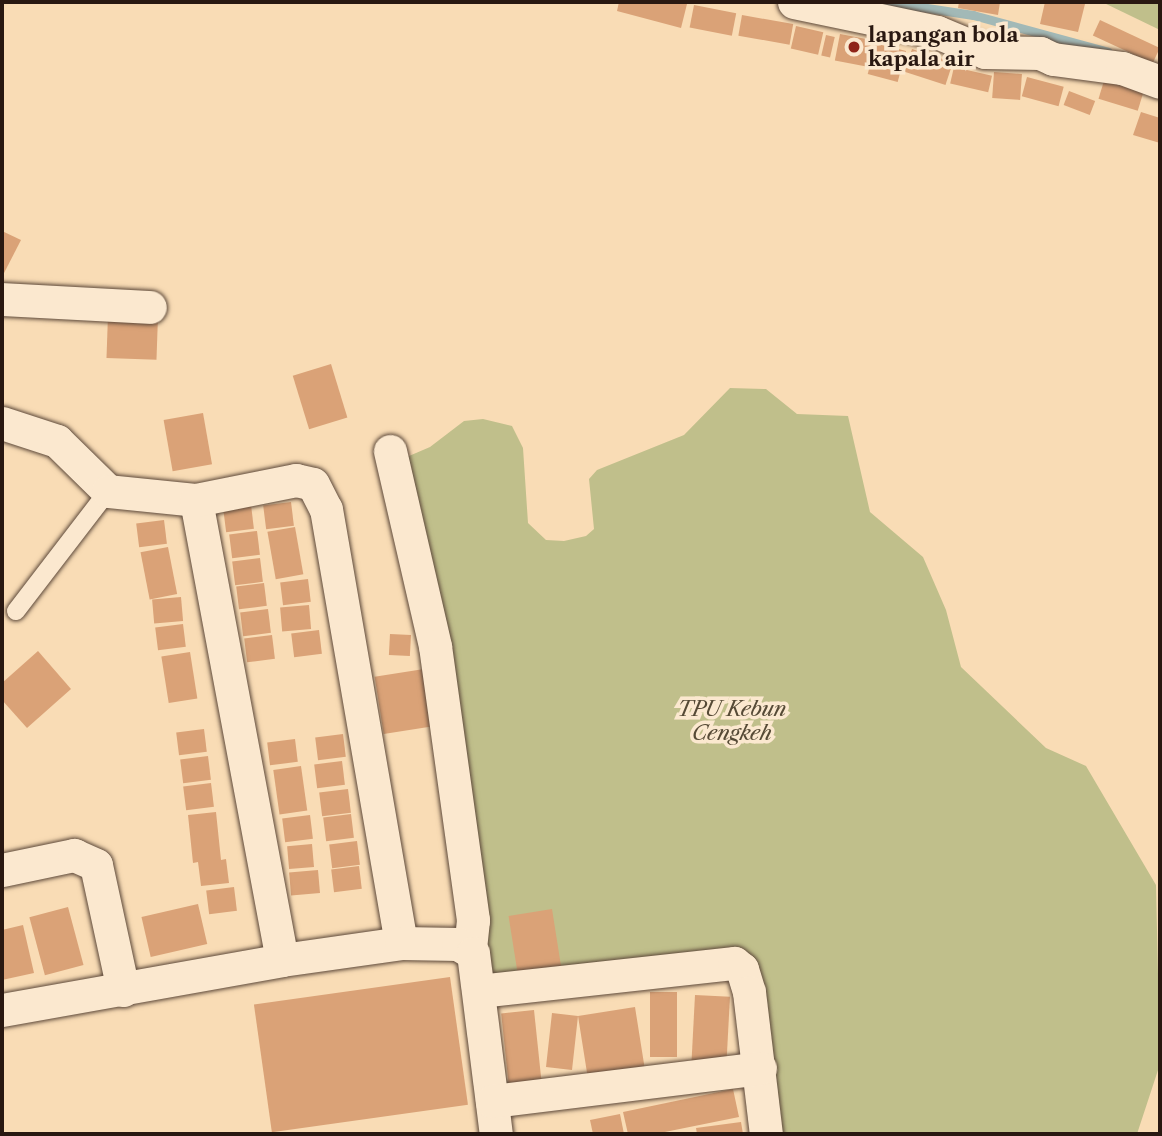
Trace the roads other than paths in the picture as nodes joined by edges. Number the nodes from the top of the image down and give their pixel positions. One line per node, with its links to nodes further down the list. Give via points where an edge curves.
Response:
1 (794, 2): 2 (street, via 937,32 985,52 1040,53 1053,59 1122,68)
2 (1160, 82)
3 (2, 299): 4 (street)
4 (150, 307)
5 (2, 423): 7 (street, via 57,440)
6 (390, 451): 12 (street, via 435,646 472,920)
7 (108, 491): 8 (street); 9 (lane)
8 (196, 500): 11 (street, via 296,480 313,484 321,495); 13 (street)
9 (16, 611)
10 (2, 870): 14 (street, via 74,855 96,865)
11 (401, 943): 12 (street); 13 (street)
12 (470, 949): 15 (street)
13 (282, 960): 14 (street)
14 (123, 990): 16 (street)
15 (479, 991): 17 (street, via 734,963 746,978); 18 (street)
16 (2, 1010)
17 (760, 1068): 18 (street); 20 (street)
18 (492, 1101): 19 (street)
19 (496, 1134)
20 (766, 1134)

